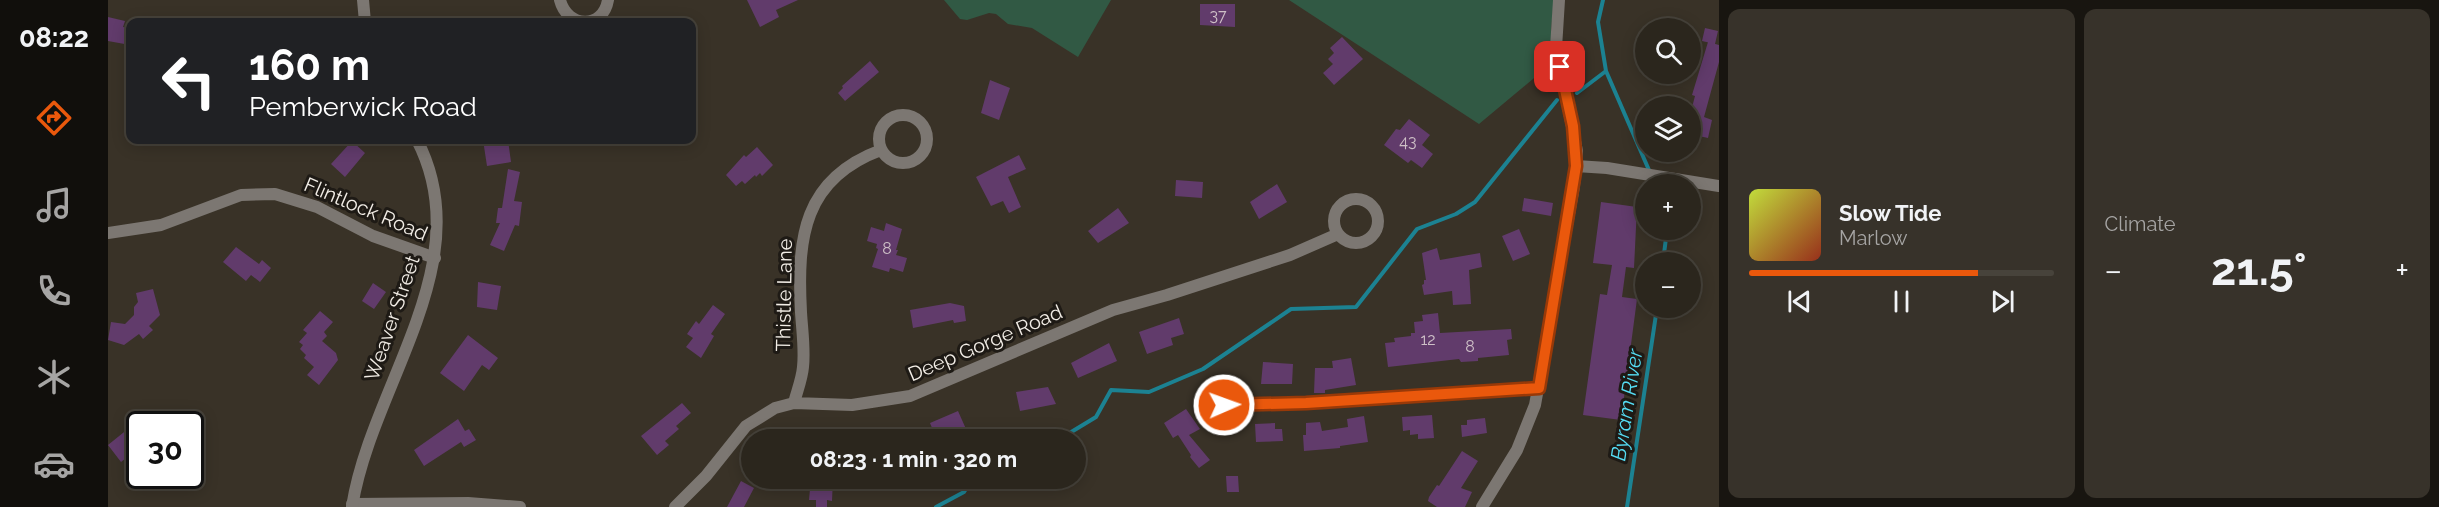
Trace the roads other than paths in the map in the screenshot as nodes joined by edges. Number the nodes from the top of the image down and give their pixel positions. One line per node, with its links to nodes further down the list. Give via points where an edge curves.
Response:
1 (363, 0): 5 (street)
2 (560, 0): 6 (street)
3 (608, 0): 7 (street)
4 (1559, 0): 10 (street, via 1556,48 1573,126)
5 (365, 18)
6 (571, 18)
7 (598, 18)
8 (419, 144): 14 (street, Weaver Street, via 437,202)
9 (881, 150): 9 (street, via 897,162 915,160 925,149 925,130 914,117 891,117 881,127); 16 (street, Thistle Lane, via 861,157 835,176 821,193 805,227 800,293 803,368)
10 (1576, 166): 11 (street); 15 (street)
11 (1719, 186)
12 (108, 233): 14 (street, Flintlock Road, via 161,225 241,195 275,194 317,207 373,236)
13 (1338, 234): 16 (street, Deep Gorge Road, via 1246,270 1113,310 910,396 852,405)
14 (435, 258): 18 (street, Weaver Street, via 363,459)
15 (1539, 388): 17 (street); 21 (street, via 1528,428)
16 (794, 403): 20 (street, Deep Gorge Road, via 756,417)
17 (1224, 405)
18 (352, 506): 19 (street, via 468,503)
19 (520, 507)
20 (675, 507)
21 (1482, 507)

